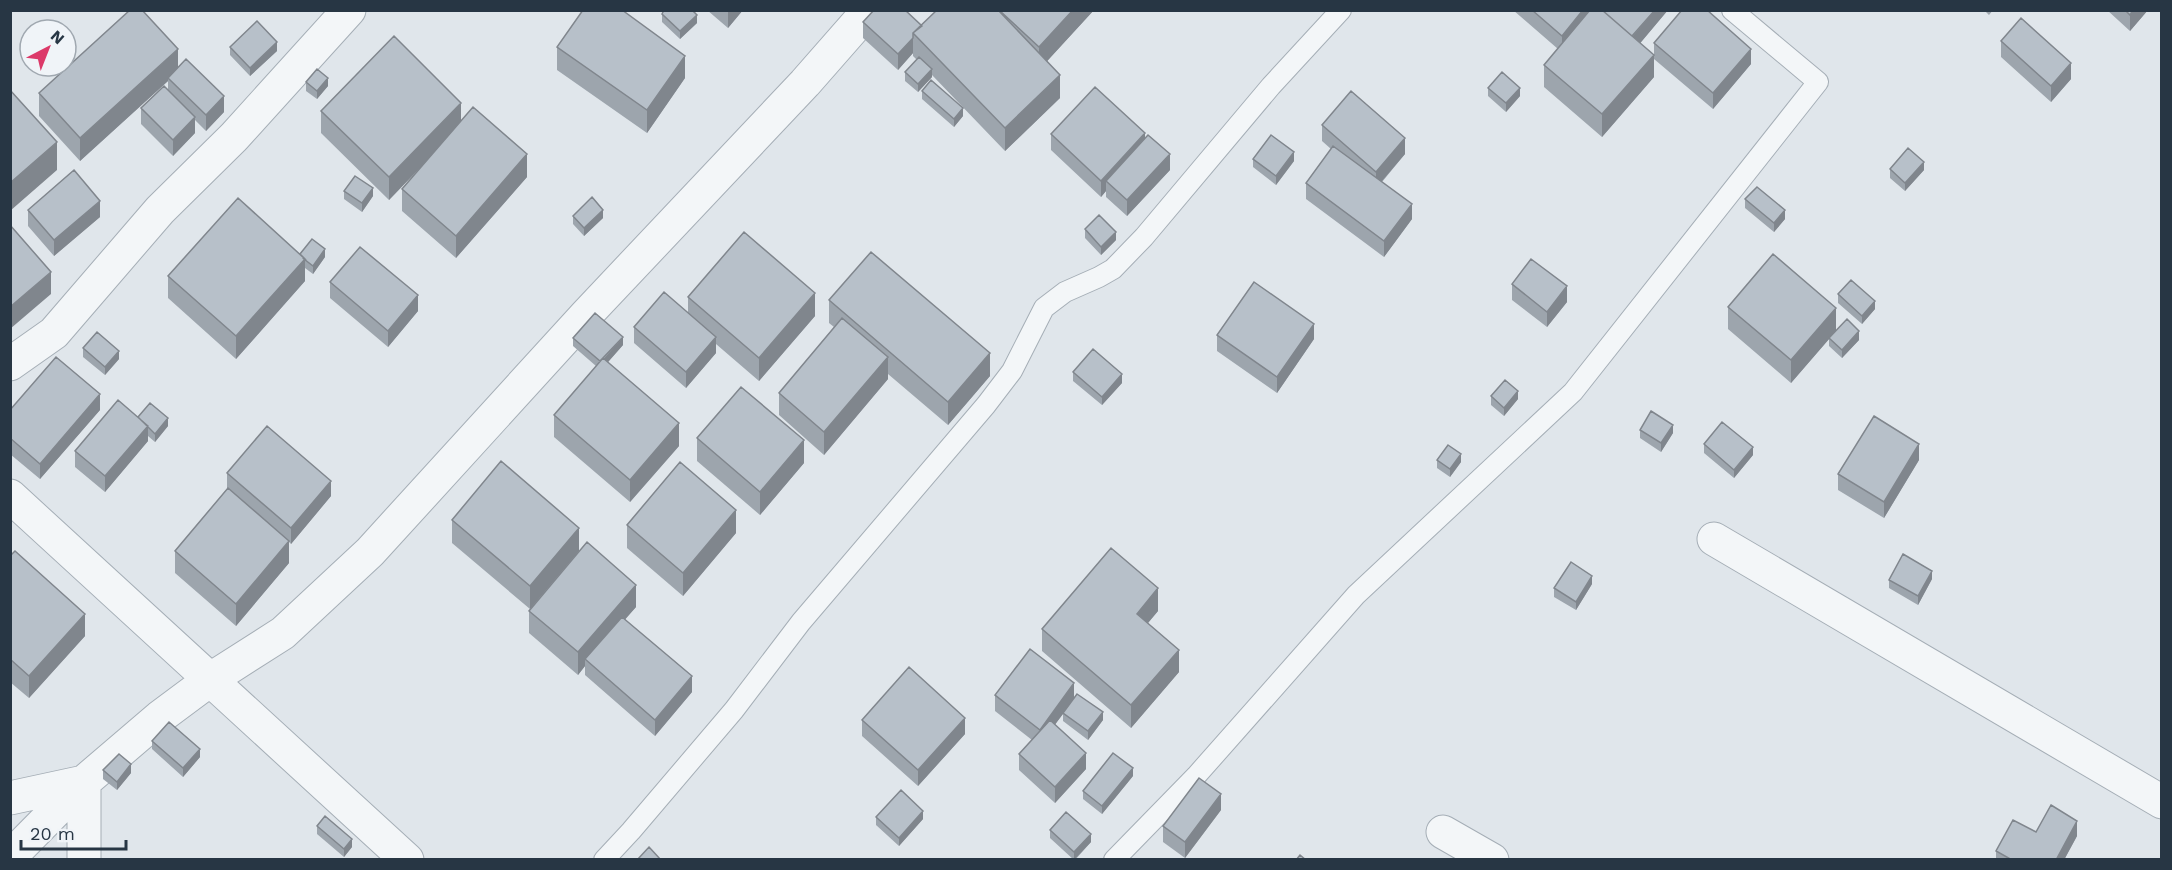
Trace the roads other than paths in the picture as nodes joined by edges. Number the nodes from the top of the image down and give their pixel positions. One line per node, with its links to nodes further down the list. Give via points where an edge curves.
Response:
1 (349, 10): 5 (street, via 234,137 160,210 54,333)
2 (869, 10): 8 (street, via 370,552 283,633)
3 (1341, 10): 16 (lane, via 1271,86 1144,237 1113,268 1065,292 1044,308 1012,371 987,405)
4 (1732, 10): 17 (lane, via 1818,82 1573,392 1356,595 1196,776)
5 (10, 364)
6 (10, 496): 8 (street)
7 (1714, 539): 11 (street)
8 (211, 679): 9 (street); 15 (street)
9 (84, 783): 10 (street); 13 (street); 14 (street)
10 (10, 798)
11 (2162, 802)
12 (1443, 832): 18 (street)
13 (10, 857)
14 (84, 860)
15 (407, 860)
16 (604, 860)
17 (1114, 860)
18 (1492, 860)

